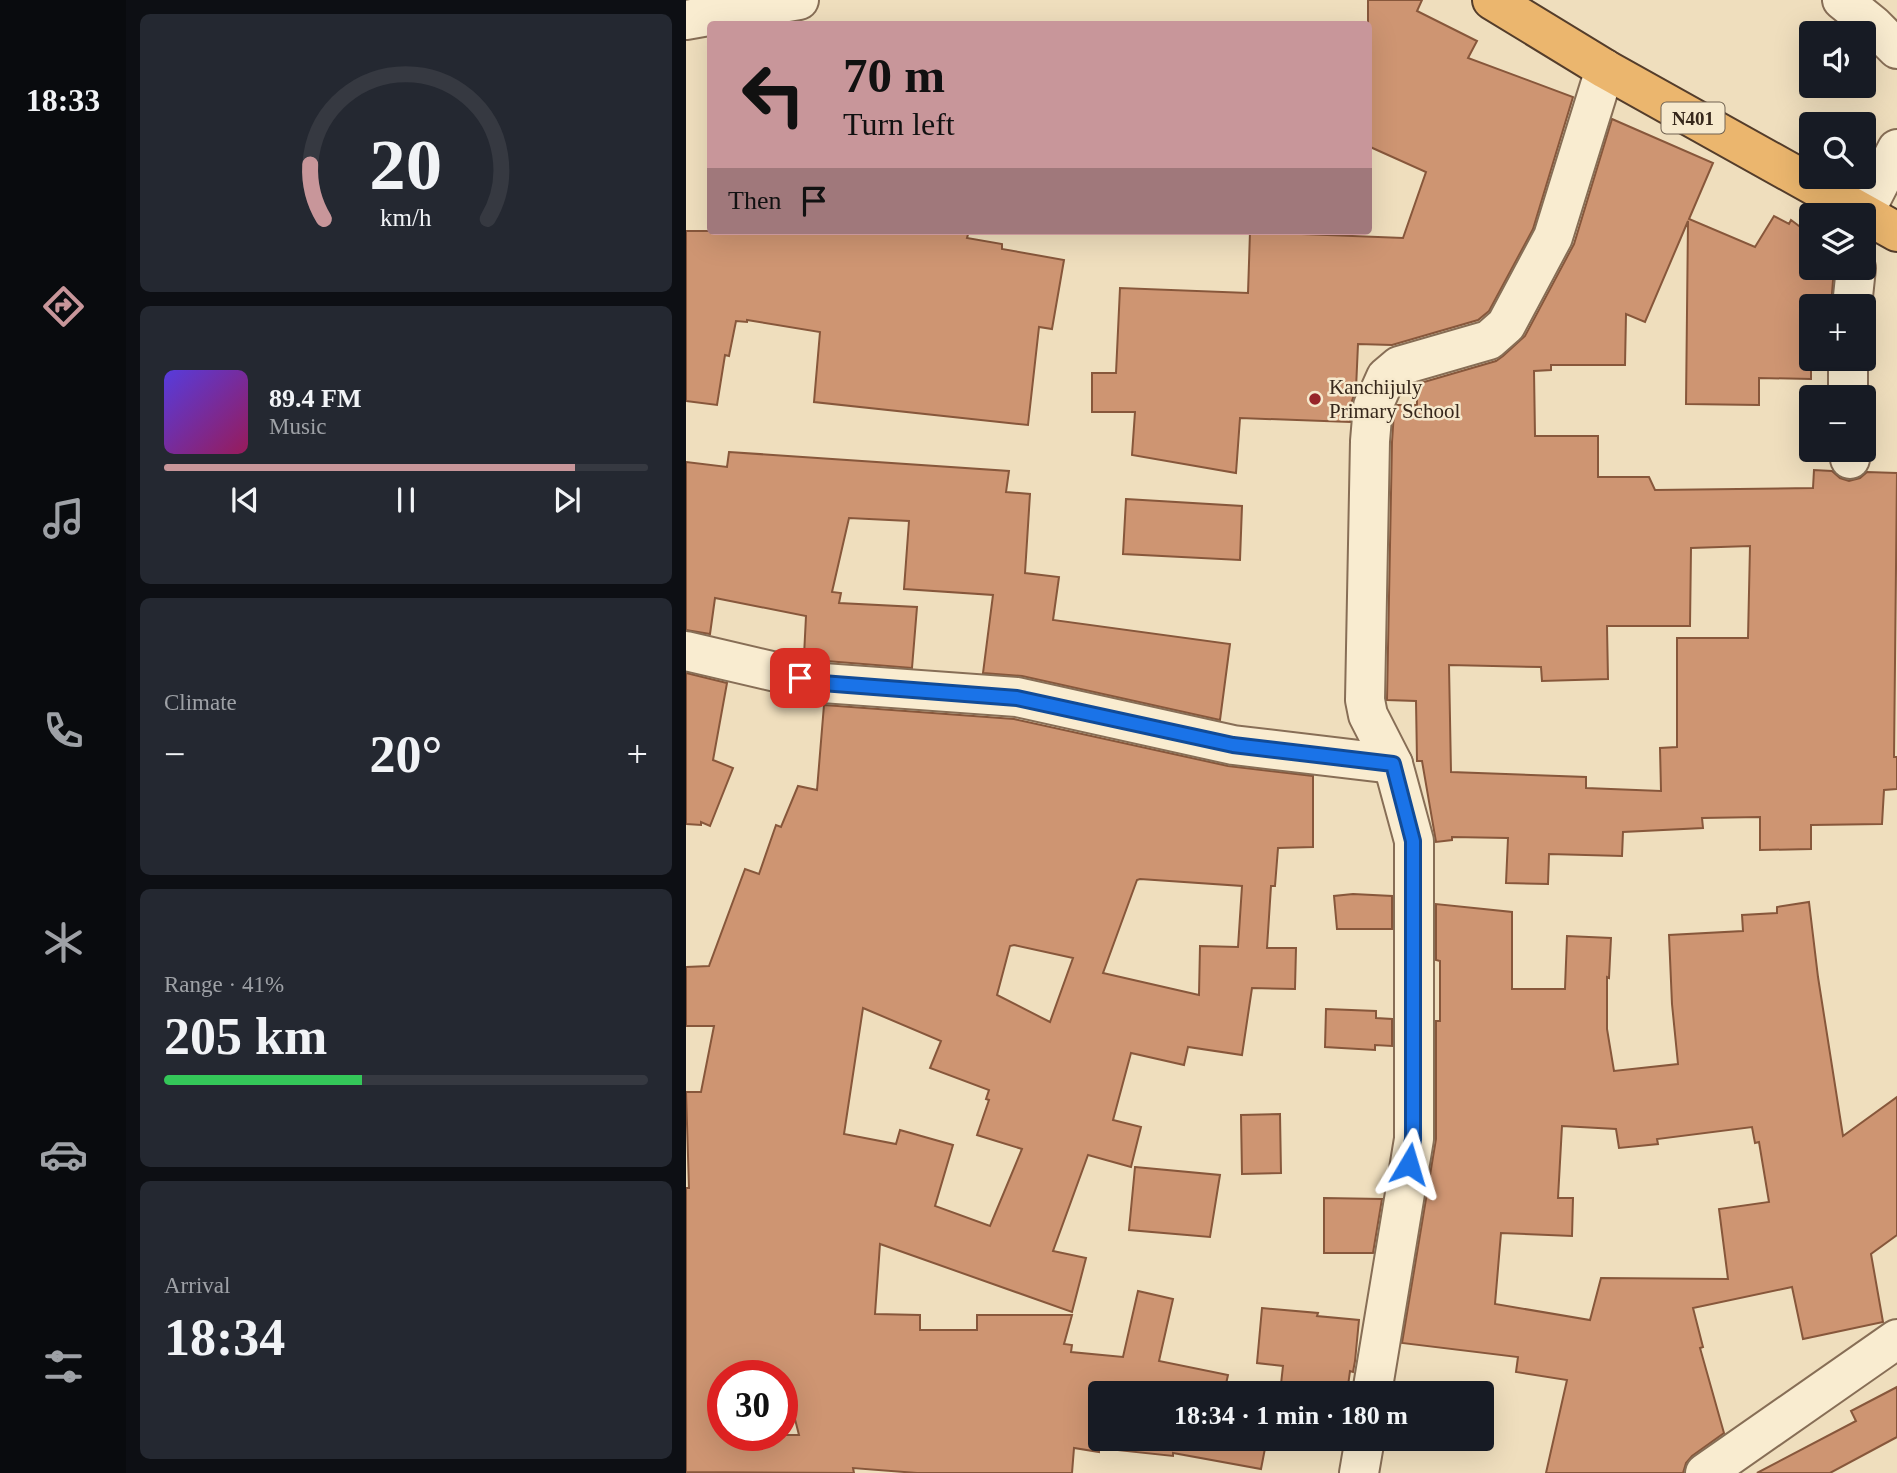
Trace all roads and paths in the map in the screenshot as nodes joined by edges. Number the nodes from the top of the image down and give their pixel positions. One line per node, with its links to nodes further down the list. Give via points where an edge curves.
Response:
1 (799, 0): 4 (street)
2 (1492, 0): 6 (highway, N401)
3 (1842, 0): 5 (street)
4 (686, 20)
5 (1897, 49)
6 (1605, 69): 8 (highway, N401); 13 (street, via 1553,237 1506,326 1489,340 1399,366 1386,377 1373,406 1365,701)
7 (1897, 149): 9 (street)
8 (1843, 203)
9 (1869, 203)
10 (1876, 221): 11 (highway, N401)
11 (1897, 232)
12 (686, 650): 13 (street, via 822,683 1017,698 1233,745)
13 (1393, 764): 15 (street, via 1413,841 1413,1139)
14 (1897, 1339): 18 (street)
15 (1374, 1381)
16 (1363, 1451): 17 (street)
17 (1359, 1473)
18 (1706, 1473)

